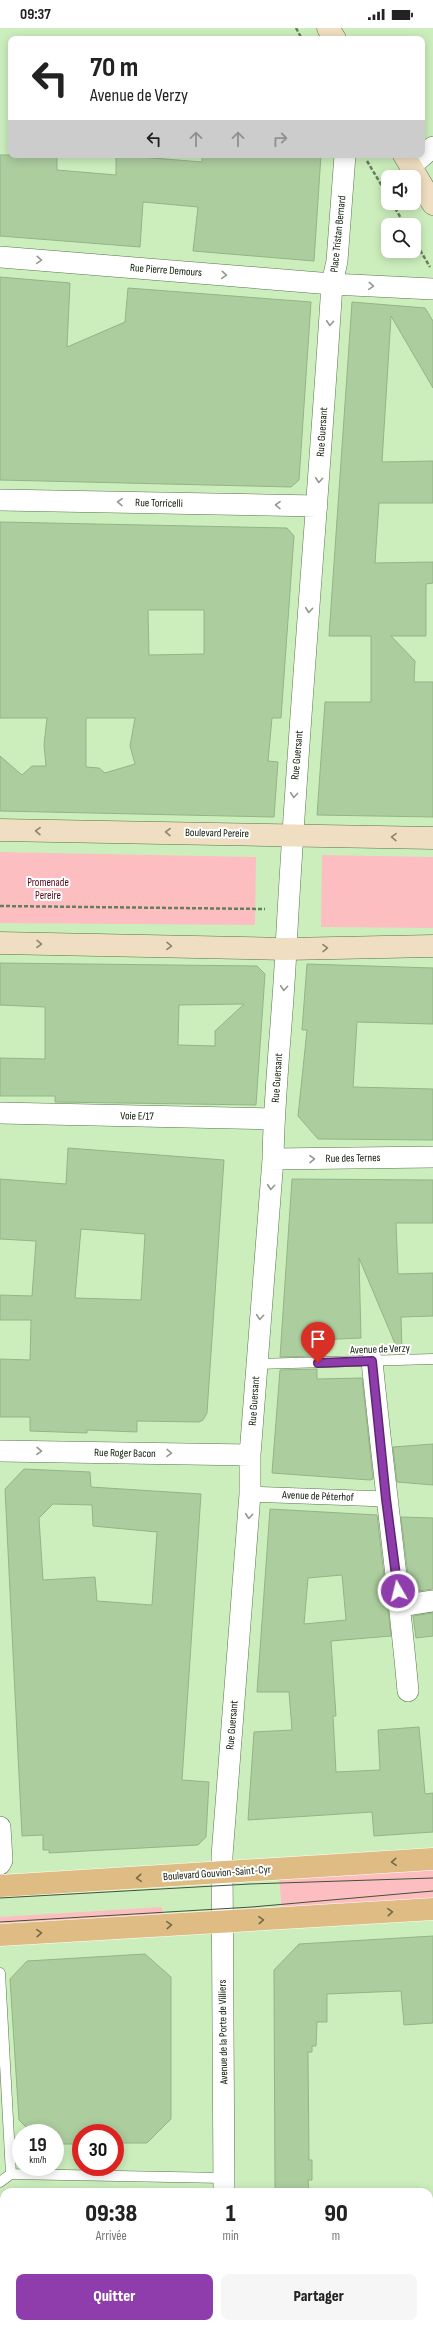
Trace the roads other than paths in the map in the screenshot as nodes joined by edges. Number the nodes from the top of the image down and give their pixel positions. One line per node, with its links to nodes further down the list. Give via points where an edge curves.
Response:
1 (345, 158): 5 (street, Place Tristan Bernard, via 337,261)
2 (407, 161): 3 (main road)
3 (433, 204)
4 (0, 257): 5 (street, Rue Pierre Demours, one-way to 5)
5 (332, 284): 6 (street, Place Tristan Bernard, one-way to 6); 8 (street, Rue Guersant, one-way to 8)
6 (433, 289)
7 (0, 500): 8 (street, Rue Torricelli, one-way to 7)
8 (317, 506): 10 (street, Rue Guersant, one-way to 10)
9 (0, 830): 10 (main road, Boulevard Pereire, one-way to 9)
10 (291, 834): 11 (main road, Boulevard Pereire, one-way to 10); 14 (street, Rue Guersant)
11 (433, 838)
12 (0, 943): 14 (main road, one-way to 14)
13 (433, 946): 14 (main road, one-way to 13)
14 (286, 949): 16 (street, Rue Guersant, one-way to 16)
15 (0, 1113): 16 (street, Voie E/17)
16 (274, 1119): 18 (street, Rue Guersant)
17 (433, 1157): 18 (street, Rue des Ternes, one-way to 17)
18 (273, 1159): 21 (street, Rue Guersant, one-way to 21)
19 (433, 1359): 20 (lane, Avenue de Verzy)
20 (372, 1361): 21 (lane, Avenue de Verzy); 25 (street)
21 (256, 1364): 23 (street, Rue Guersant)
22 (0, 1451): 23 (street, Rue Roger Bacon, one-way to 23)
23 (250, 1455): 24 (street, Rue Guersant)
24 (250, 1494): 25 (street, Avenue de Péterhof); 32 (street, Rue Guersant, one-way to 32)
25 (386, 1499): 27 (street)
26 (433, 1601): 27 (street)
27 (400, 1606): 28 (street)
28 (408, 1691)
29 (0, 1827): 31 (street)
30 (433, 1859): 32 (main road, Boulevard Gouvion-Saint-Cyr, one-way to 32)
31 (0, 1864)
32 (222, 1873): 33 (main road, Boulevard Gouvion-Saint-Cyr, one-way to 33); 35 (street, Avenue de la Porte de Villiers)
33 (0, 1886)
34 (433, 1909): 35 (main road, one-way to 34)
35 (222, 1922): 36 (main road, one-way to 35); 40 (street, Avenue de la Porte de Villiers)
36 (0, 1935)
37 (0, 1973): 38 (lane)
38 (11, 2174): 39 (lane); 40 (lane)
39 (0, 2182)
40 (224, 2185)

